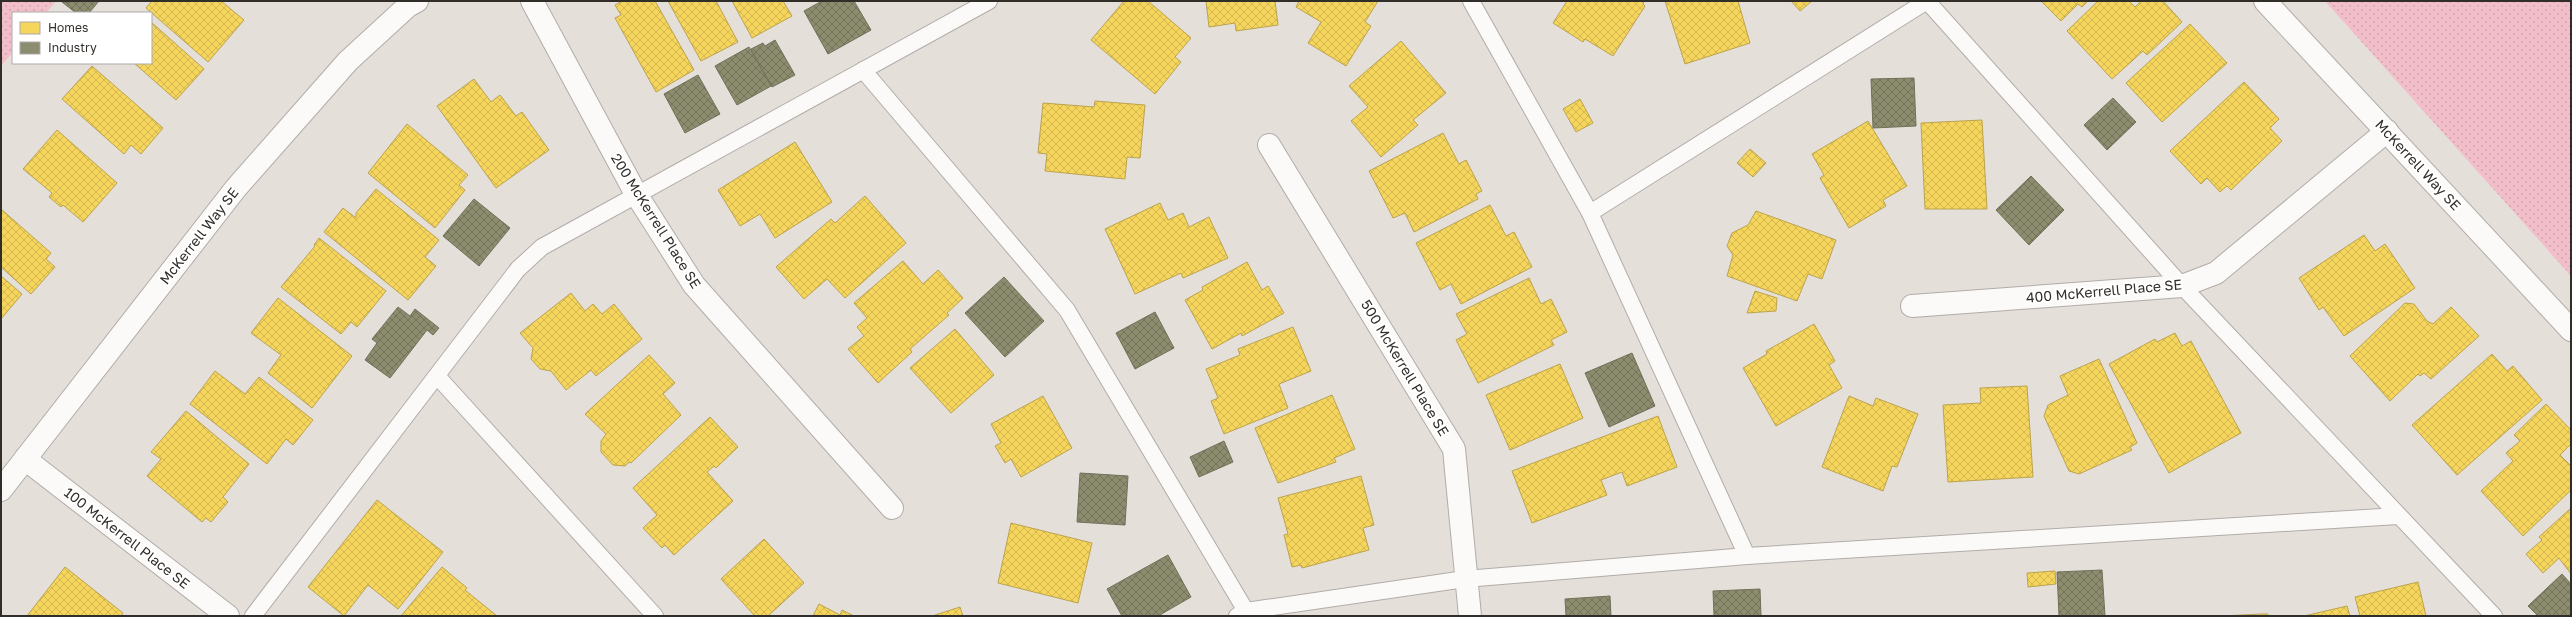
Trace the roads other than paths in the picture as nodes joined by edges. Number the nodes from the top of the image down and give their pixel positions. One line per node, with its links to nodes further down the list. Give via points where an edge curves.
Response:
1 (417, 1): 16 (street, McKerrell Way SE, via 408,6 348,61 236,188)
2 (532, 1): 10 (street, 200 McKerrell Place SE)
3 (989, 1): 7 (lane)
4 (1471, 1): 11 (lane)
5 (1927, 1): 11 (lane); 12 (lane)
6 (2265, 1): 8 (street, McKerrell Way SE)
7 (863, 70): 10 (lane); 22 (lane, via 1067,310)
8 (2387, 131): 12 (street, 400 McKerrell Place SE, via 2216,273); 14 (street, McKerrell Way SE)
9 (1269, 145): 21 (street, 500 McKerrell Place SE, via 1454,449)
10 (636, 194): 15 (lane, via 555,239 531,257 518,269); 18 (street, 200 McKerrell Place SE, via 673,254 703,296)
11 (1590, 213): 20 (lane)
12 (2182, 286): 13 (street, 400 McKerrell Place SE); 19 (lane)
13 (1912, 306)
14 (2571, 330)
15 (437, 376): 24 (lane); 25 (lane)
16 (25, 460): 17 (street, McKerrell Way SE); 23 (street, 100 McKerrell Place SE)
17 (1, 490)
18 (892, 508)
19 (2398, 516): 20 (lane); 27 (lane)
20 (1747, 556): 21 (lane)
21 (1465, 579): 22 (lane); 26 (street, 500 McKerrell Place SE)
22 (1241, 613)
23 (228, 616)
24 (253, 616)
25 (655, 616)
26 (1470, 616)
27 (2494, 616)

